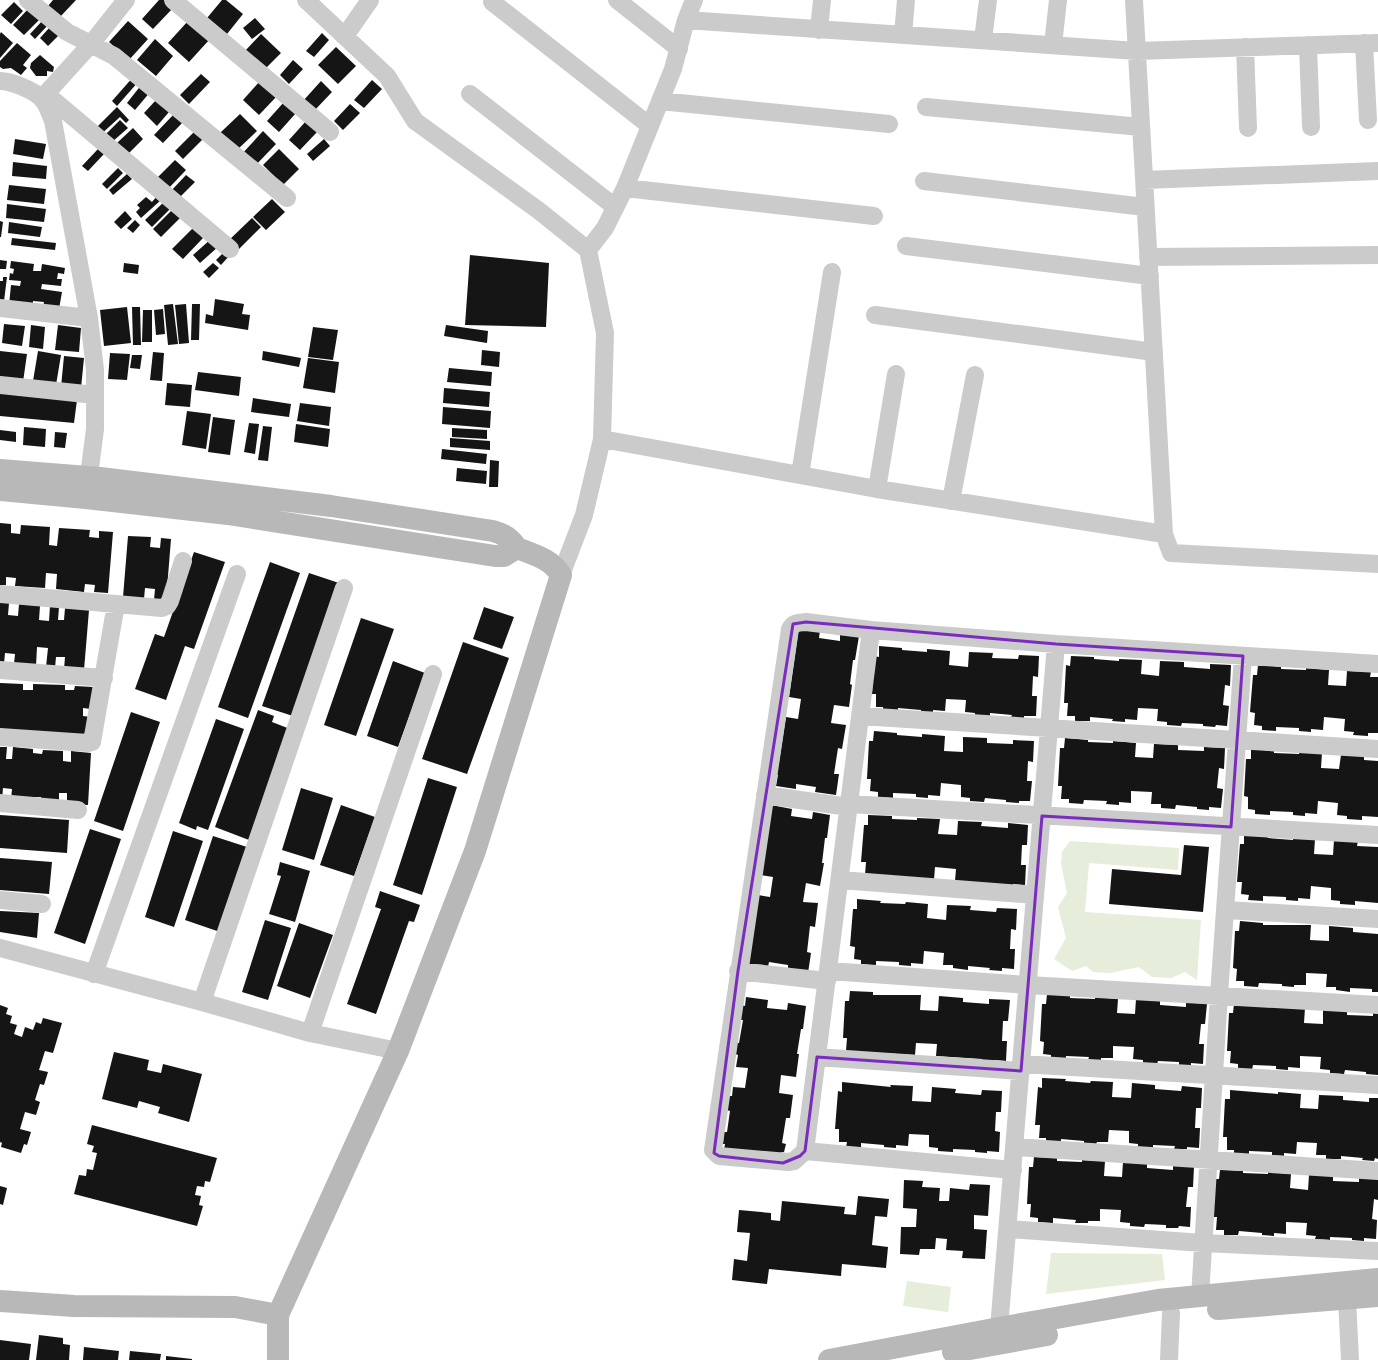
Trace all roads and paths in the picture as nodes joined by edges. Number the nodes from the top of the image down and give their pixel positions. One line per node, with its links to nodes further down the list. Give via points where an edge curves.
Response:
1 (28, 0): 20 (street, via 67,32)
2 (126, 0): 20 (street)
3 (173, 0): 37 (street)
4 (306, 0): 17 (street)
5 (370, 0): 17 (street)
6 (617, 0): 24 (street)
7 (694, 0): 14 (street)
8 (822, 0): 15 (street)
9 (906, 0): 16 (street)
10 (988, 0): 18 (street)
11 (1058, 0): 21 (street)
12 (1134, 0): 25 (street)
13 (492, 2): 33 (street)
14 (686, 20): 15 (street); 24 (street)
15 (819, 30): 16 (street)
16 (903, 35): 18 (street)
17 (345, 36): 48 (street, via 387,76 416,121)
18 (983, 40): 21 (street)
19 (1371, 43): 22 (street); 31 (street)
20 (91, 44): 28 (street); 42 (street, via 114,56)
21 (1053, 45): 25 (street)
22 (1308, 45): 23 (street); 35 (street)
23 (1245, 47): 25 (street); 36 (street)
24 (679, 49): 29 (street)
25 (1137, 51): 34 (street)
26 (3, 79): 28 (street)
27 (470, 94): 44 (street)
28 (44, 96): 47 (street); 55 (street, via 53,121)
29 (660, 101): 32 (street); 33 (street)
30 (926, 106): 34 (street)
31 (1368, 120)
32 (889, 124)
33 (650, 126): 41 (street)
34 (1141, 127): 39 (street)
35 (1312, 127)
36 (1248, 128)
37 (330, 132)
38 (1378, 171): 39 (street)
39 (1144, 180): 43 (street)
40 (924, 181): 43 (street)
41 (625, 188): 44 (street); 45 (street)
42 (287, 198)
43 (1146, 206): 50 (street)
44 (615, 207): 48 (street, via 605,228)
45 (874, 216)
46 (906, 246): 52 (street)
47 (230, 249)
48 (588, 250): 61 (street, via 605,333)
49 (1378, 255): 50 (street)
50 (1148, 257): 52 (street)
51 (832, 272): 63 (street)
52 (1150, 276): 56 (street)
53 (0, 308): 55 (street)
54 (875, 315): 56 (street)
55 (89, 318): 60 (street)
56 (1154, 352): 68 (street)
57 (896, 374): 66 (street)
58 (975, 375): 67 (street)
59 (0, 385): 60 (street)
60 (95, 395): 64 (street)
61 (602, 439): 63 (street); 72 (street, via 584,515)
62 (0, 470): 64 (street)
63 (800, 476): 66 (street)
64 (88, 487): 65 (street); 72 (street, via 331,506 493,530 504,534 518,548 544,558)
65 (0, 490)
66 (877, 490): 67 (street)
67 (951, 501): 68 (street)
68 (1164, 534): 70 (street, via 1171,553)
69 (183, 561): 75 (street, via 168,606 162,608)
70 (1378, 564)
71 (237, 574): 103 (street)
72 (561, 575): 110 (street, via 475,851)
73 (344, 588): 107 (street)
74 (0, 594): 75 (street)
75 (116, 604): 82 (street)
76 (871, 630): 77 (street); 83 (street); 88 (street, via 806,622 792,624)
77 (1056, 644): 78 (street); 84 (street)
78 (1243, 656): 79 (street); 86 (street)
79 (1378, 664)
80 (0, 670): 82 (street)
81 (433, 674): 109 (street)
82 (104, 678): 85 (street, via 92,742 88,744)
83 (860, 716): 84 (street); 90 (street)
84 (1049, 728): 86 (street); 92 (street)
85 (0, 737)
86 (1237, 740): 87 (street); 93 (street)
87 (1378, 749)
88 (765, 795): 90 (street); 102 (street)
89 (0, 803): 91 (street)
90 (849, 806): 92 (street); 95 (street)
91 (78, 810)
92 (1042, 816): 93 (street); 96 (street)
93 (1231, 827): 94 (street); 99 (street)
94 (1378, 835)
95 (840, 880): 96 (street); 104 (street)
96 (1035, 895): 105 (street)
97 (0, 900): 98 (street)
98 (42, 904)
99 (1226, 910): 100 (street); 106 (street)
100 (1378, 919)
101 (0, 948): 103 (street)
102 (738, 971): 104 (street); 116 (street, via 713,1150 719,1156 783,1162 794,1161)
103 (94, 974): 107 (street)
104 (828, 976): 105 (street); 111 (street)
105 (1028, 985): 106 (street); 112 (street)
106 (1218, 995): 108 (street); 113 (street)
107 (202, 1002): 109 (street)
108 (1378, 1005)
109 (310, 1033): 110 (street)
110 (398, 1051): 129 (street)
111 (817, 1057): 112 (street); 116 (street)
112 (1021, 1068): 113 (street); 115 (street)
113 (1214, 1075): 114 (street); 117 (street)
114 (1378, 1084)
115 (1014, 1147): 117 (street); 118 (street)
116 (805, 1151): 118 (street)
117 (1208, 1161): 119 (street); 121 (street)
118 (1012, 1170): 120 (street)
119 (1378, 1171)
120 (1008, 1230): 121 (street); 130 (street)
121 (1203, 1243): 122 (street); 124 (street)
122 (1378, 1252)
123 (1378, 1279): 124 (street)
124 (1200, 1296): 128 (street)
125 (1378, 1296): 126 (street)
126 (1347, 1299): 128 (street); 135 (street)
127 (0, 1301): 129 (street, via 74,1306 235,1308)
128 (1163, 1309): 130 (street); 133 (street); 134 (street)
129 (278, 1315): 131 (street)
130 (999, 1328): 132 (street)
131 (278, 1360)
132 (829, 1360)
133 (909, 1360)
134 (1169, 1360)
135 (1350, 1360)

